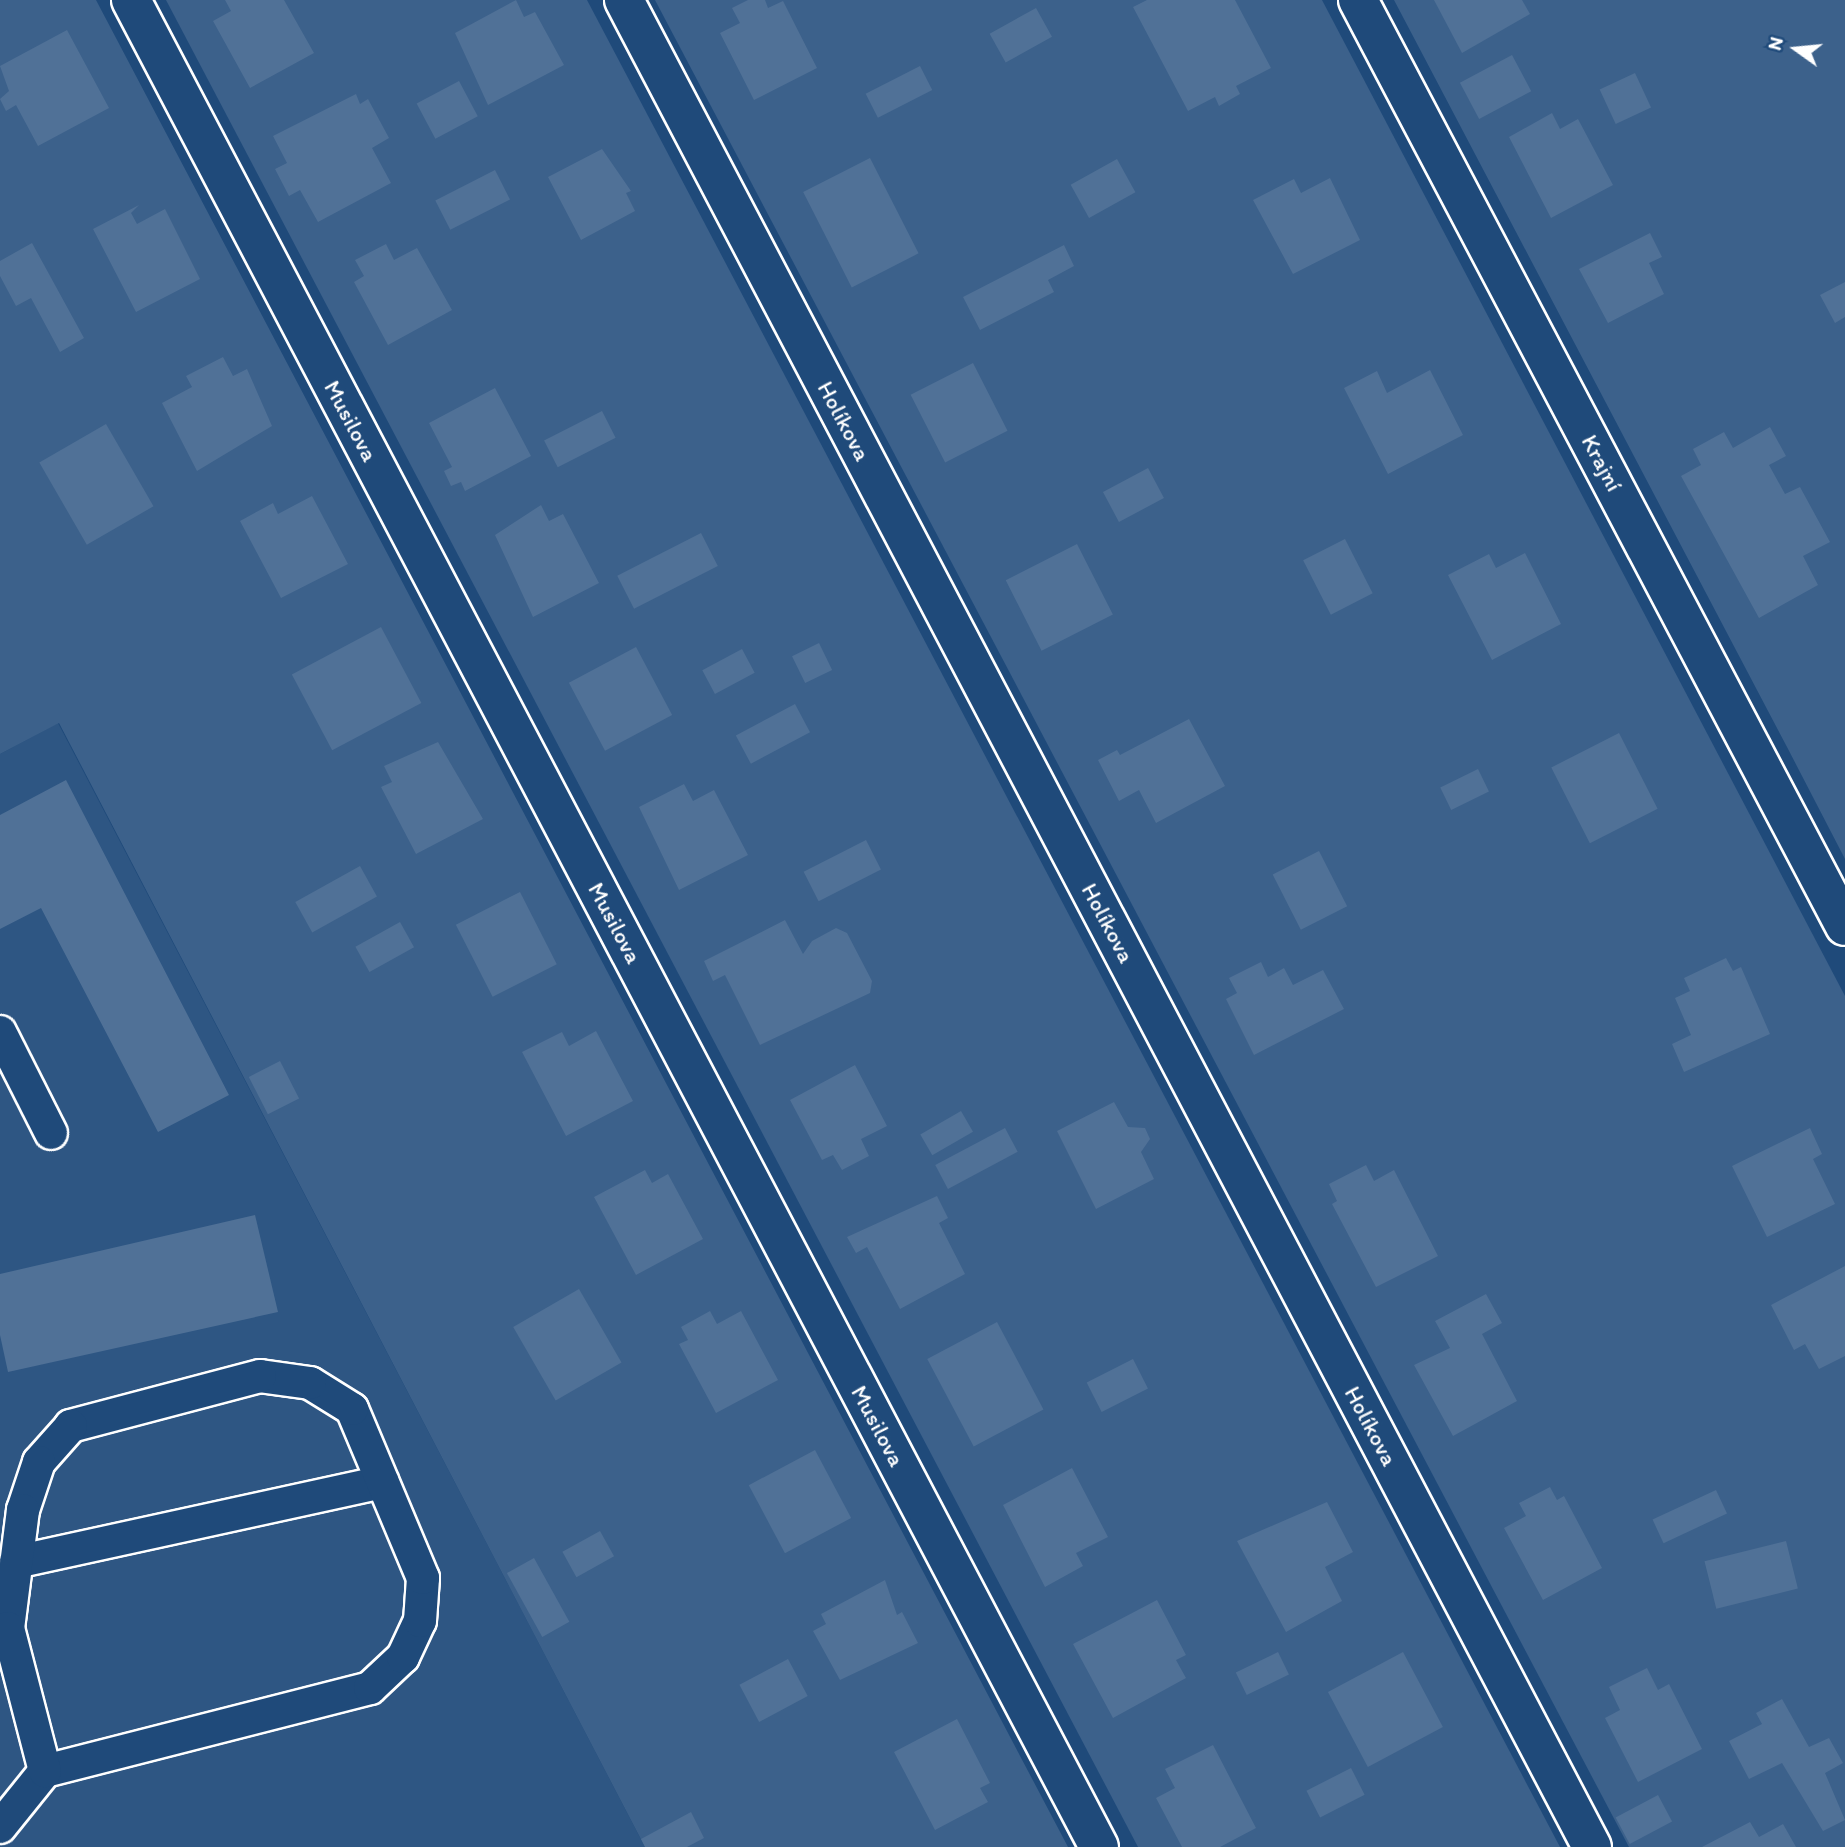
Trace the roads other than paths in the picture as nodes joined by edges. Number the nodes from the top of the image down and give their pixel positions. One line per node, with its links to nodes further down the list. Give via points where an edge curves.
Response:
1 (131, 0): 11 (street, Musilova)
2 (624, 0): 12 (street, Holíkova)
3 (1358, 0): 4 (street, Krajní)
4 (1845, 926)
5 (0, 1032): 6 (lane)
6 (51, 1133)
7 (382, 1482): 8 (lane); 8 (lane, via 352,1409 310,1383 260,1376 71,1426 39,1462 23,1510); 9 (lane, via 423,1578 420,1622 403,1657 370,1688)
8 (16, 1562): 9 (lane, via 8,1628)
9 (46, 1772): 10 (lane)
10 (0, 1827)
11 (1098, 1847)
12 (1592, 1847)

